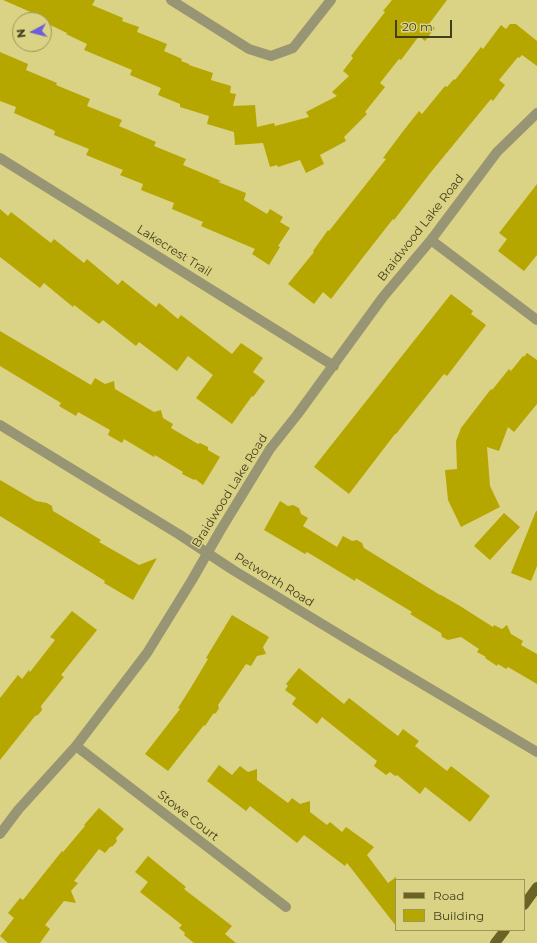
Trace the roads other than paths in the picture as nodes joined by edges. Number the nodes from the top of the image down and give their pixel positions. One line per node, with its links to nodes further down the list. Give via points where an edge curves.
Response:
1 (171, 0): 2 (street, via 249,49 271,56 293,48)
2 (331, 0)
3 (537, 113): 5 (street, Braidwood Lake Road, via 497,152)
4 (0, 158): 7 (street, Lakecrest Trail)
5 (432, 240): 6 (street); 7 (street, Braidwood Lake Road, via 384,297)
6 (537, 320)
7 (334, 366): 9 (street, Braidwood Lake Road, via 270,450)
8 (0, 426): 9 (street, Petworth Road)
9 (207, 553): 10 (street, Braidwood Lake Road, via 147,653); 11 (street, Petworth Road)
10 (76, 746): 12 (street, Braidwood Lake Road, via 18,810); 15 (street, Stowe Court)
11 (537, 752)
12 (0, 834)
13 (537, 887): 14 (main road)
14 (525, 904)
15 (286, 907)
16 (504, 931): 17 (main road)
17 (495, 943)

